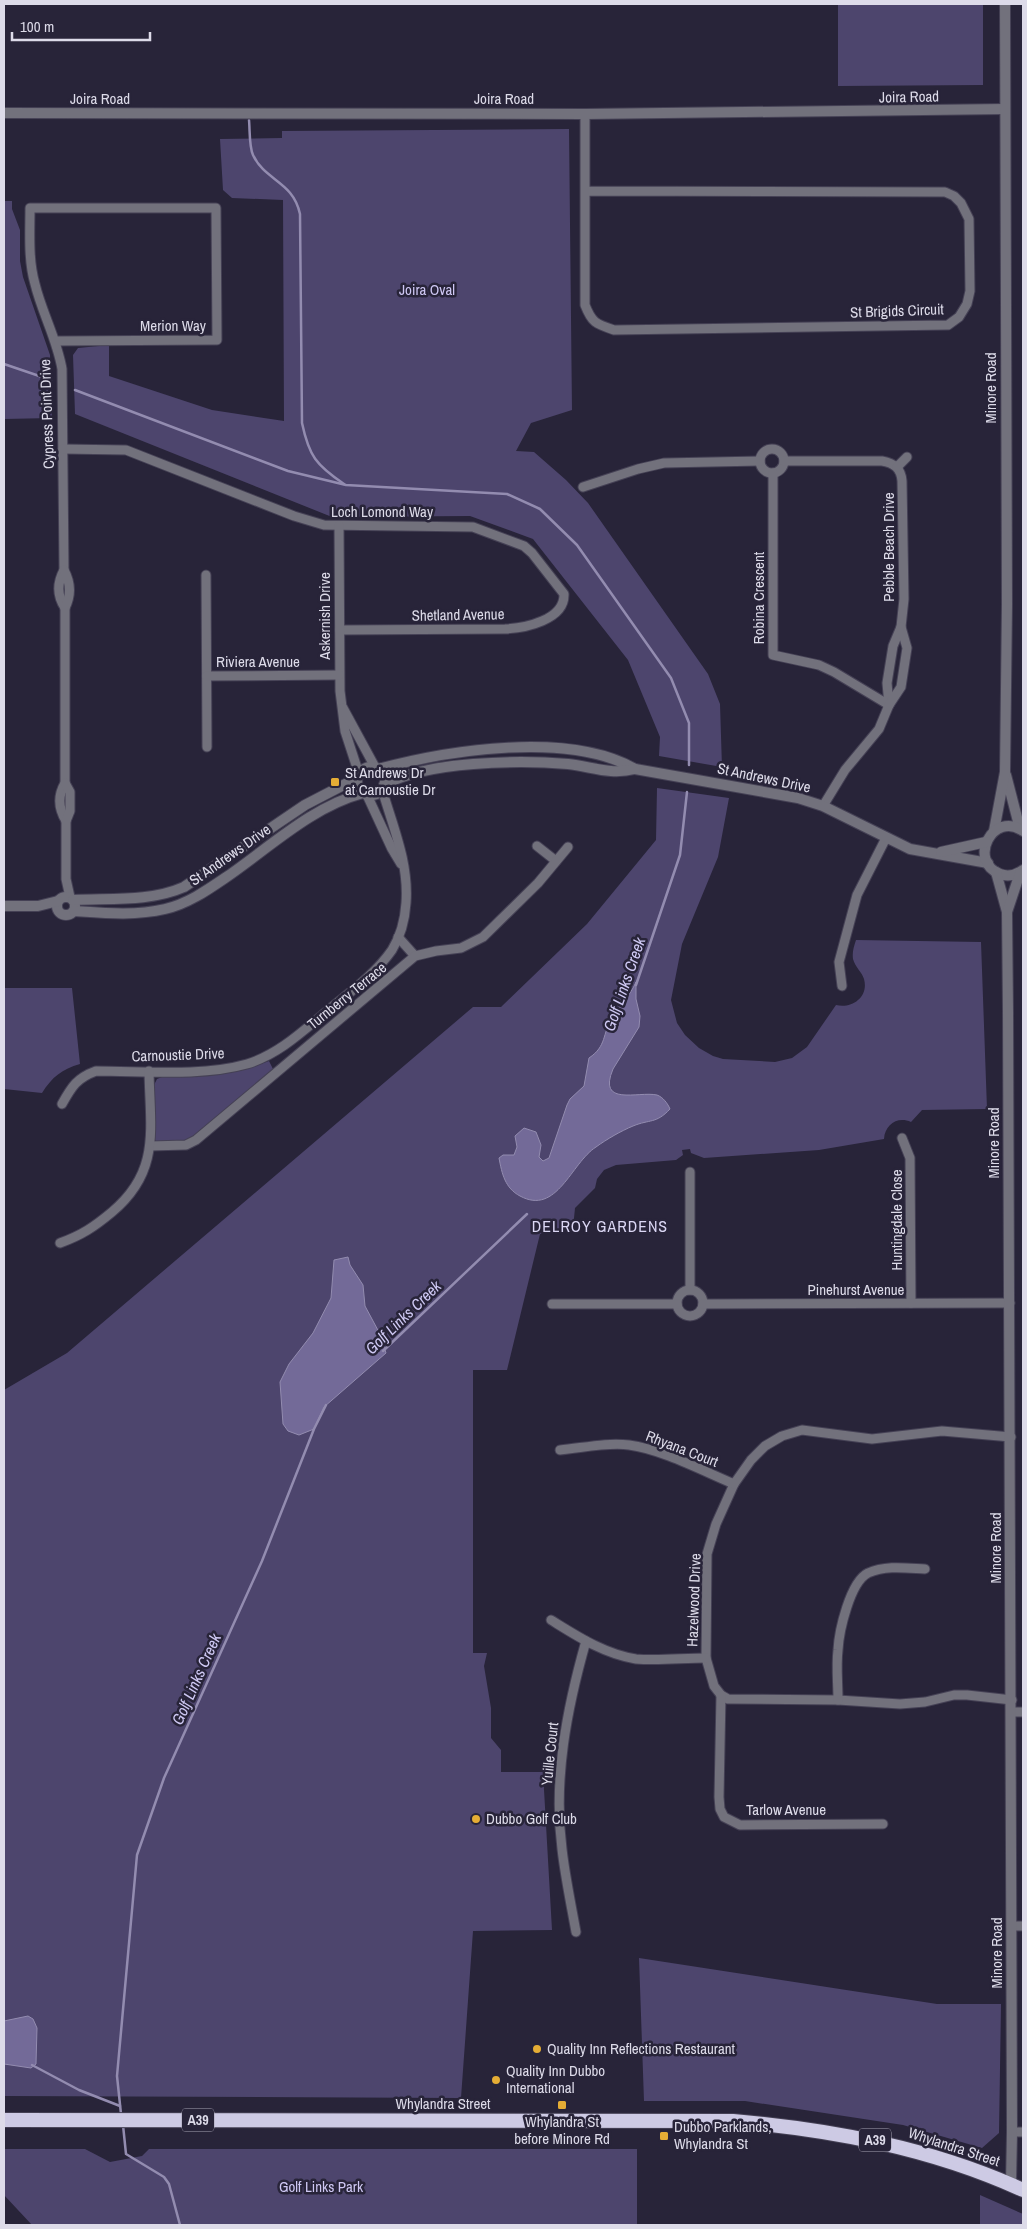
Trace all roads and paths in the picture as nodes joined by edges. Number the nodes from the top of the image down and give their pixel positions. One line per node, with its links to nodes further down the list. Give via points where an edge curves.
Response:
1 (1005, 4): 2 (street, Minore Road)
2 (1005, 109): 4 (street, Joira Road); 27 (street, Minore Road)
3 (4, 113): 4 (street, Joira Road)
4 (585, 114): 5 (street, St Brigids Circuit)
5 (586, 191): 5 (street, St Brigids Circuit, via 585,305 590,320 614,330 948,325 968,304 969,219 961,203 945,192)
6 (216, 208): 7 (street, Merion Way, via 217,340); 7 (street, Cypress Point Drive, via 30,208 32,273)
7 (56, 342): 8 (street, Cypress Point Drive, via 62,368)
8 (63, 449): 15 (street, Loch Lomond Way, via 126,450 309,522); 44 (street, Cypress Point Drive, via 64,570 69,579 69,599 64,608 65,782 70,792)
9 (908, 457): 12 (street)
10 (760, 461): 11 (street, via 765,451 772,449 779,451); 13 (street, via 764,470); 14 (street, via 664,463)
11 (784, 461): 12 (street, via 882,461); 13 (street, via 782,468)
12 (897, 467): 18 (street, Pebble Beach Drive, via 902,481 904,579)
13 (773, 474): 22 (street, Robina Crescent, via 773,655 818,665)
14 (583, 487)
15 (338, 526): 17 (street, Loch Lomond Way, via 447,525 483,530 515,542 532,553 560,587); 19 (street, Askernish Drive)
16 (206, 575): 20 (street, Riviera Avenue)
17 (564, 599): 19 (street, Shetland Avenue, via 558,610 528,626 505,629)
18 (901, 627): 22 (street, Pebble Beach Drive, via 893,646 887,683); 22 (street, Pebble Beach Drive, via 907,648 901,687)
19 (340, 630): 21 (street, Askernish Drive)
20 (207, 676): 21 (street, Riviera Avenue); 24 (street, Riviera Avenue)
21 (339, 676): 23 (street, Askernish Drive)
22 (889, 705): 31 (street, Pebble Beach Drive, via 879,729 845,770)
23 (342, 706): 25 (street, Askernish Drive); 28 (street, Askernish Drive, via 345,731)
24 (207, 747)
25 (377, 768): 26 (street, St Andrews Drive, via 459,751 516,747 570,750 621,760); 28 (street, via 366,768); 29 (street, via 384,776)
26 (635, 769): 29 (street, St Andrews Drive, via 619,773 568,764 461,765 399,777); 31 (street, St Andrews Drive, via 798,798)
27 (1006, 772): 32 (street, Minore Road); 33 (street, Minore Road)
28 (358, 776): 30 (street, via 358,786); 44 (street, St Andrews Drive, via 305,805 173,892 148,897)
29 (383, 787): 30 (street, via 376,794); 41 (street, Carnoustie Drive, via 401,845)
30 (365, 794): 41 (street, Carnoustie Drive); 46 (street, St Andrews Drive, via 344,798 312,816 191,900 148,912)
31 (823, 806): 34 (street, St Andrews Drive)
32 (1022, 830): 33 (street, via 1006,826)
33 (994, 831): 35 (street)
34 (886, 838): 38 (street, St Andrews Drive, via 910,849); 50 (street, via 857,895 839,962)
35 (986, 842): 38 (street, St Andrews Drive); 40 (street, via 984,849)
36 (537, 846): 39 (street)
37 (568, 847): 39 (street, Turnberry Terrace)
38 (938, 853): 40 (street, St Andrews Drive)
39 (556, 861): 49 (street, Turnberry Terrace, via 483,937 461,948)
40 (988, 863): 42 (street)
41 (403, 866): 48 (street, Carnoustie Drive, via 406,904)
42 (996, 872): 43 (street, via 1012,875); 47 (street, Minore Road)
43 (1022, 872): 47 (street, Minore Road)
44 (64, 901): 45 (street, via 38,906); 46 (street, via 76,905); 46 (street, St Andrews Drive, via 66,915)
45 (4, 906)
46 (74, 911)
47 (1007, 912): 59 (street, Minore Road)
48 (398, 937): 49 (street); 51 (street, Carnoustie Drive, via 365,980 271,1054 229,1068)
49 (416, 956): 54 (street, Turnberry Terrace, via 196,1140 186,1145)
50 (842, 986)
51 (148, 1071): 52 (street, Carnoustie Drive, via 96,1071 81,1077); 54 (street)
52 (62, 1104)
53 (902, 1138): 58 (street, Huntingdale Close, via 910,1158)
54 (150, 1146): 56 (street, via 146,1168 123,1202 89,1231)
55 (690, 1172): 57 (street)
56 (60, 1243)
57 (690, 1290): 61 (street, via 680,1296); 62 (street, via 700,1295)
58 (911, 1303): 59 (street, Pinehurst Avenue); 62 (street, Pinehurst Avenue)
59 (1010, 1303): 63 (street, Minore Road)
60 (552, 1304): 61 (street)
61 (677, 1304): 62 (street, via 682,1314 690,1316 698,1313)
62 (703, 1304)
63 (1011, 1437): 65 (street, Hazelwood Drive, via 942,1431 872,1439 802,1430 765,1446); 72 (street, Minore Road)
64 (560, 1450): 65 (street, Rhyana Court, via 629,1445)
65 (734, 1484): 69 (street, Hazelwood Drive, via 716,1524 708,1554)
66 (925, 1569): 71 (street, via 881,1568 866,1574 857,1583 841,1628)
67 (551, 1620): 68 (street)
68 (586, 1641): 69 (street, via 636,1658); 78 (street, Yuille Court, via 564,1734 559,1792 561,1848)
69 (706, 1658): 70 (street, Hazelwood Drive, via 709,1674)
70 (720, 1695): 71 (street, via 728,1699); 75 (street, Tarlow Avenue, via 719,1797 724,1817 740,1825)
71 (838, 1700): 72 (street, via 900,1704 954,1695)
72 (1012, 1700): 73 (street, Minore Road)
73 (1012, 1712): 74 (street); 76 (street, Minore Road)
74 (1023, 1712)
75 (883, 1824)
76 (1012, 1926): 77 (street); 80 (street, Minore Road)
77 (1023, 1926)
78 (576, 1932)
79 (4, 2120): 81 (highway, Whylandra Street / A39, via 734,2121 870,2139 919,2151)
80 (1018, 2132): 81 (street, Minore Road)
81 (1017, 2187)

